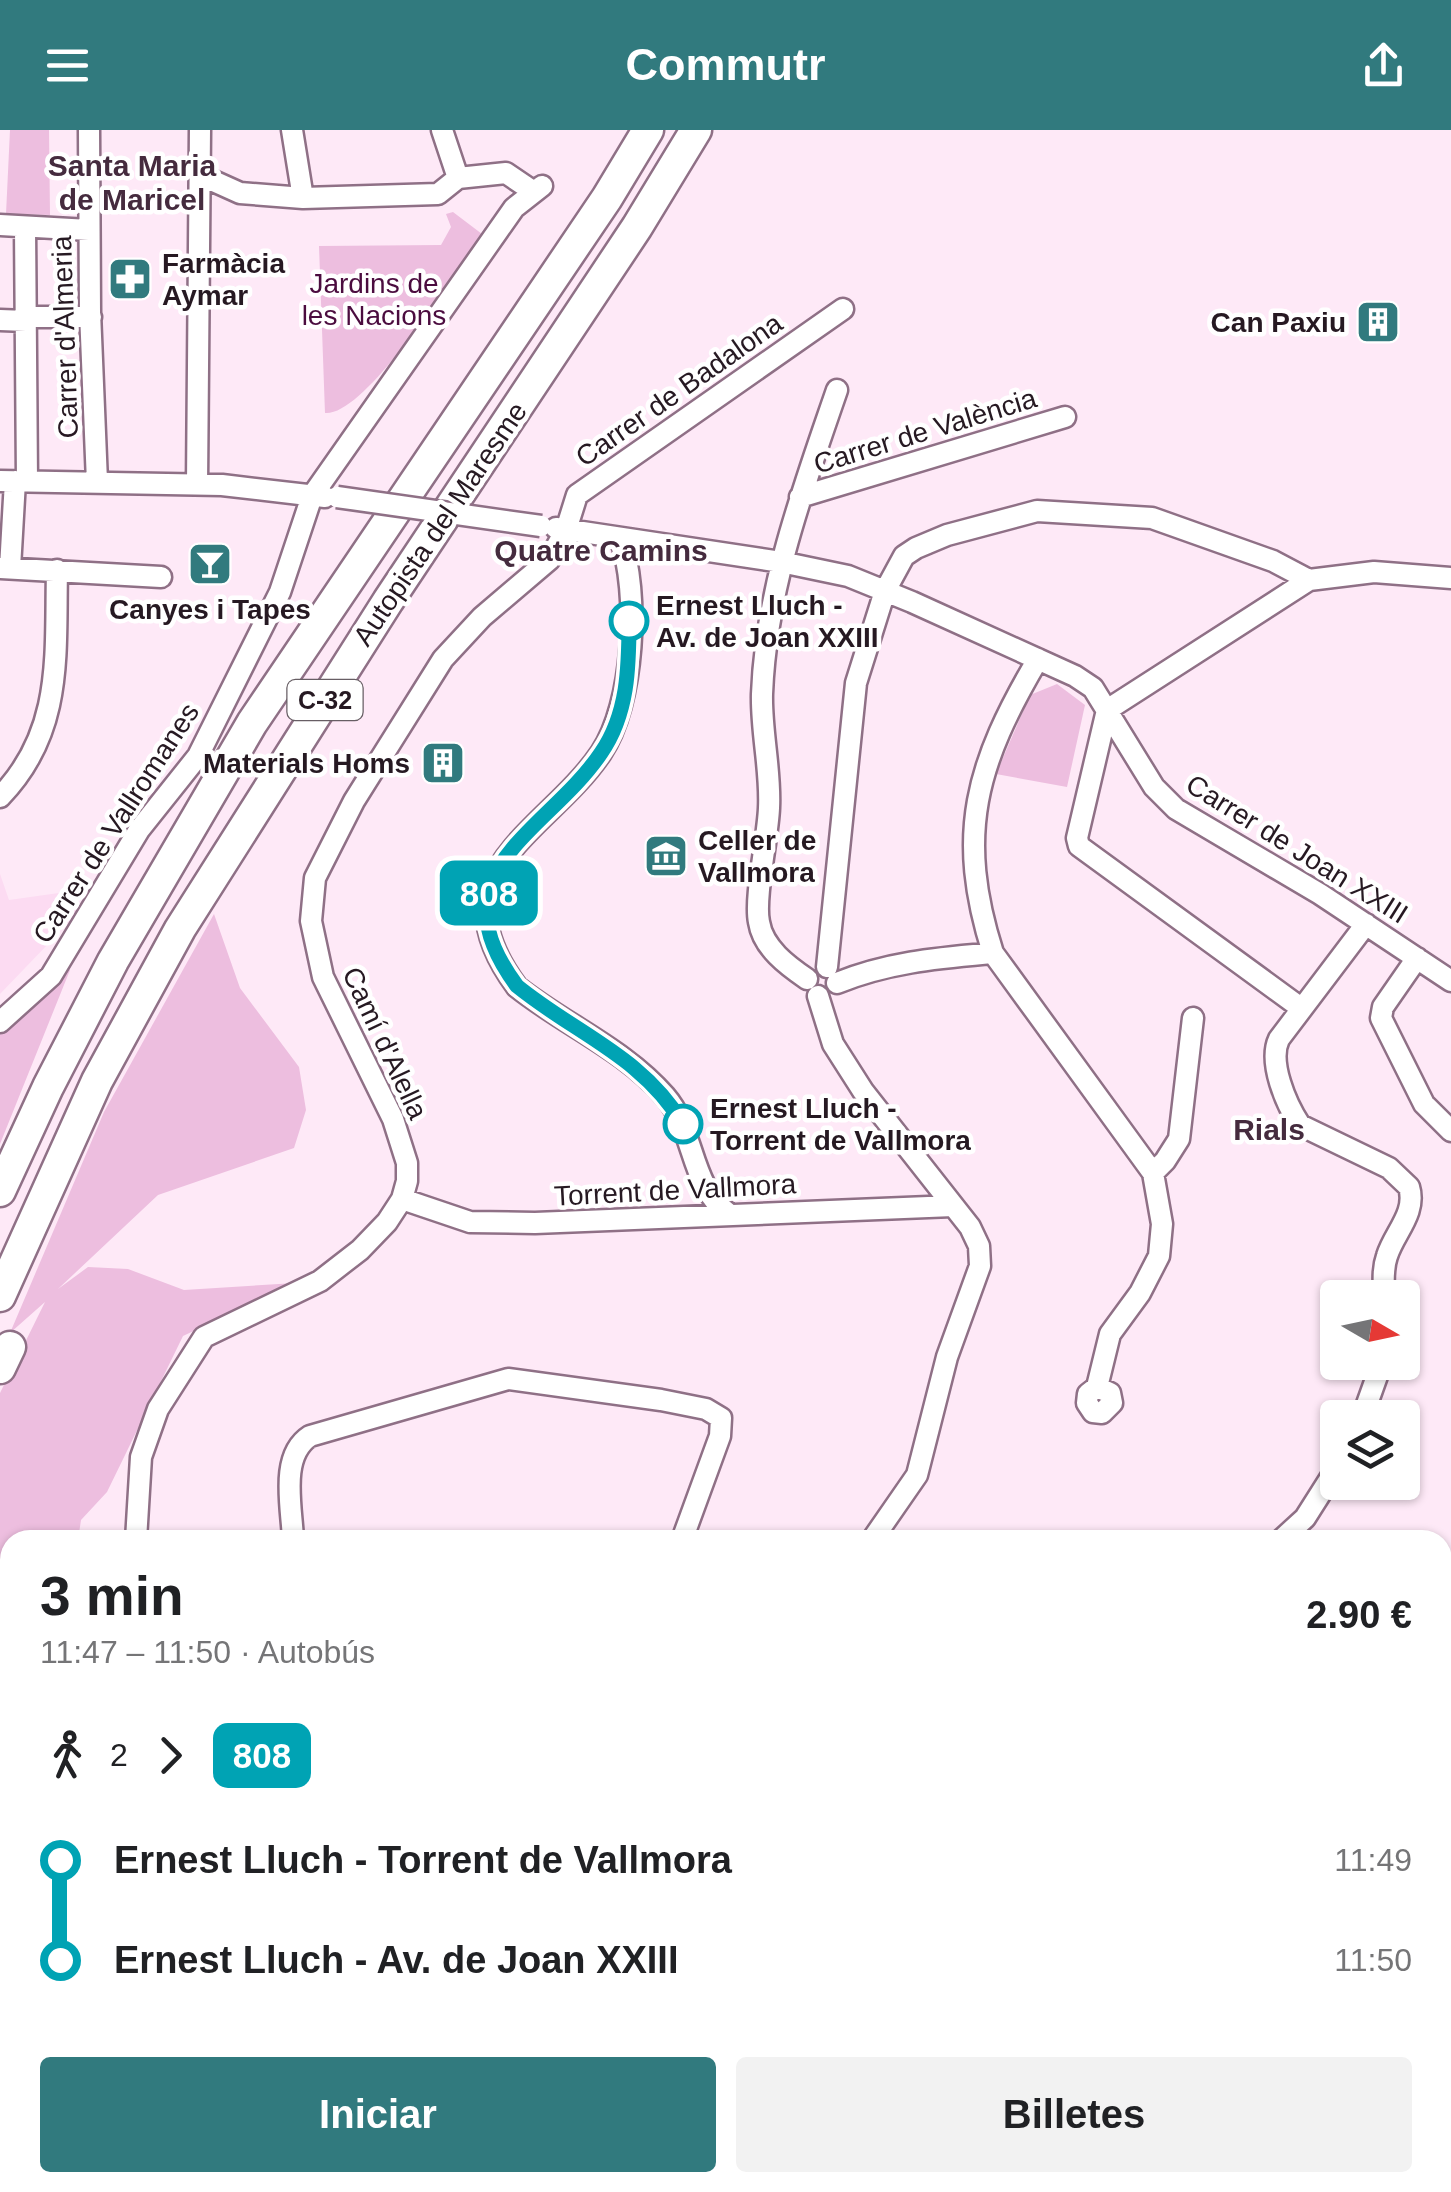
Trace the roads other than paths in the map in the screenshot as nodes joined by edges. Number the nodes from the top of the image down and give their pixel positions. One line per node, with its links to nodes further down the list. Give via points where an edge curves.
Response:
1 (88, 130): 12 (street, Carrer d'Almeria)
2 (200, 130): 7 (street)
3 (292, 130): 9 (street)
4 (442, 130): 8 (street)
5 (648, 130): 50 (highway, Autopista del Maresme / C-32, via 252,723 113,962)
6 (696, 130): 33 (highway, Autopista del Maresme / C-32)
7 (200, 175): 9 (street, via 240,194); 21 (street)
8 (458, 178): 9 (street, via 438,194); 22 (street, Carrer de Vallromanes, via 506,173 538,189 514,208)
9 (303, 198)
10 (0, 225): 11 (street)
11 (25, 226): 12 (street); 15 (street)
12 (89, 230): 14 (street, Carrer d'Almeria)
13 (843, 309): 24 (street, Carrer de Badalona, via 577,495)
14 (91, 317): 15 (street); 20 (street, Carrer d'Almeria)
15 (26, 319): 16 (street); 19 (street)
16 (0, 320)
17 (837, 390): 23 (street)
18 (1065, 417): 23 (street, Carrer de València)
19 (14, 481): 20 (street, Carrer de Joan XXIII); 27 (street)
20 (97, 482): 21 (street, Carrer de Joan XXIII)
21 (197, 484): 22 (street, Carrer de Joan XXIII)
22 (312, 496): 24 (street, Carrer de Joan XXIII, bridge); 46 (street, Carrer de Vallromanes, via 280,592 198,756 139,830 50,976)
23 (800, 497): 26 (street)
24 (566, 530): 25 (street, Carrer de Joan XXIII); 51 (street, Camí d'Alella, via 549,560 443,659 354,801 316,878 312,920 322,977 393,1119 407,1163)
25 (620, 538): 26 (street, Carrer de Joan XXIII); 49 (street, via 630,579 629,662 617,723 586,772 497,868 488,930 517,986 632,1063 668,1100 684,1126)
26 (781, 562): 32 (street, Carrer de Joan XXIII); 43 (street, via 762,695 770,805 758,921 780,958)
27 (5, 568): 28 (street)
28 (57, 570): 29 (street); 36 (street, via 58,631 47,719 18,778)
29 (161, 577)
30 (1451, 578): 31 (street, via 1374,572)
31 (1308, 580): 32 (street, via 1152,518 1036,511 916,548 896,566); 35 (street)
32 (885, 591): 34 (street, Carrer de Joan XXIII); 41 (street, via 856,682)
33 (388, 601): 37 (highway, via 230,879); 56 (highway, Autopista del Maresme / C-32, via 180,929 97,1081)
34 (1038, 659): 35 (street, Carrer de Joan XXIII, via 1093,688); 39 (street, via 1000,726 979,800 974,880)
35 (1107, 710): 38 (street, Carrer de Joan XXIII, via 1154,787 1176,809); 44 (street, via 1079,846)
36 (0, 796)
37 (224, 903)
38 (1366, 924): 40 (street, Carrer de Joan XXIII); 44 (street)
39 (993, 952): 41 (street); 48 (street)
40 (1418, 958): 42 (street, Carrer de Joan XXIII); 47 (street, via 1380,1018 1424,1104)
41 (832, 975): 43 (street, via 815,968)
42 (1451, 981)
43 (813, 988): 52 (street, via 843,1060)
44 (1301, 1008): 55 (street, via 1274,1050 1296,1120 1390,1168 1412,1198 1386,1256)
45 (1192, 1018): 48 (street, via 1179,1139)
46 (0, 1022)
47 (1451, 1131)
48 (1152, 1174): 57 (street, via 1162,1224 1159,1256 1110,1334)
49 (700, 1183): 53 (street); 54 (street)
50 (0, 1191)
51 (402, 1199): 54 (street, Torrent de Vallmora, via 470,1222); 59 (street, via 360,1250 320,1282 204,1337 158,1409 141,1456)
52 (953, 1206): 53 (street, Torrent de Vallmora); 62 (street, via 976,1240 980,1266 947,1357 917,1475)
53 (728, 1214): 54 (street, Torrent de Vallmora)
54 (682, 1216)
55 (1383, 1280)
56 (0, 1296)
57 (1098, 1388)
58 (1320, 1494): 63 (street)
59 (136, 1530)
60 (293, 1530): 61 (street, via 292,1458 310,1436 508,1378 660,1400 720,1418 720,1436)
61 (686, 1530)
62 (879, 1530)
63 (1291, 1530)

